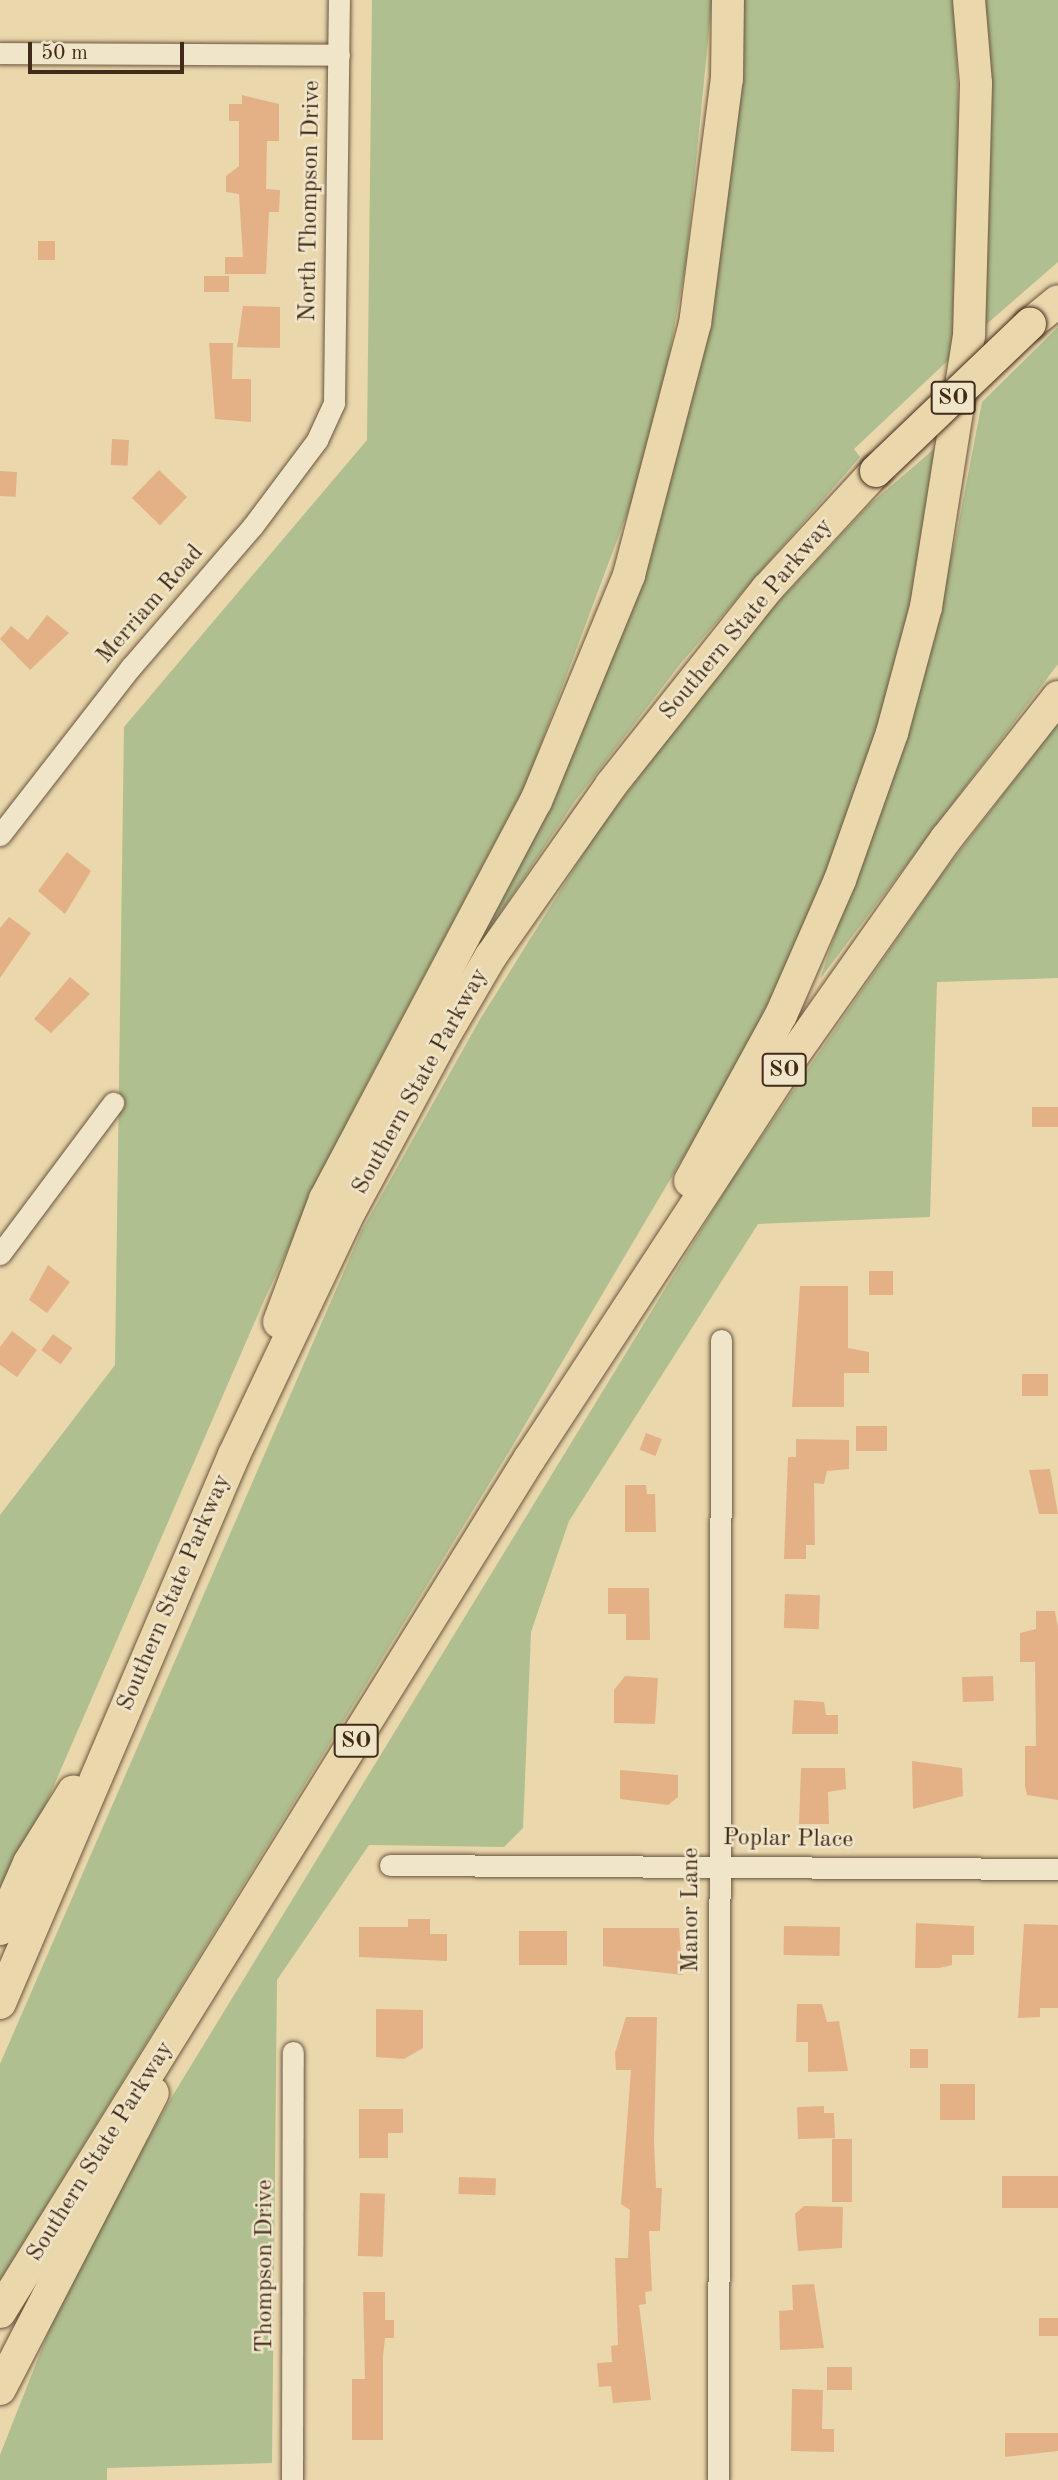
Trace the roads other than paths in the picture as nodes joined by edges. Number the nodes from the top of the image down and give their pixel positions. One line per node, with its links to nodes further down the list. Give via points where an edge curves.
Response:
1 (339, 0): 5 (street, North Thompson Drive)
2 (728, 0): 13 (highway, via 727,79 695,324 629,575 536,801 308,1234)
3 (969, 0): 14 (highway, via 976,83 969,336 926,607 892,733 840,880 781,1015)
4 (0, 53): 5 (street)
5 (339, 55): 7 (street, North Thompson Drive)
6 (1058, 301): 13 (highway, Southern State Parkway / SO, bridge, via 876,471 684,690 491,957 386,1141)
7 (334, 403): 9 (street, Merriam Road, via 317,440 252,527 131,667)
8 (1058, 697): 14 (highway, Southern State Parkway / SO, via 946,839 798,1049)
9 (0, 835)
10 (113, 1103): 11 (street)
11 (0, 1254)
12 (721, 1340): 17 (street, Manor Lane)
13 (234, 1455): 15 (highway, Southern State Parkway / SO)
14 (530, 1458): 21 (highway, Southern State Parkway / SO)
15 (130, 1698): 19 (highway, via 29,1863); 20 (highway, Southern State Parkway / SO)
16 (390, 1865): 17 (street, Poplar Place)
17 (718, 1866): 18 (street, Poplar Place); 26 (street, Manor Lane)
18 (1058, 1869)
19 (0, 1928)
20 (0, 2003)
21 (182, 2024): 23 (highway, Southern State Parkway / SO); 24 (highway, via 137,2131 51,2281)
22 (293, 2052): 25 (street, Thompson Drive)
23 (0, 2312)
24 (0, 2389)
25 (292, 2480)
26 (718, 2480)

